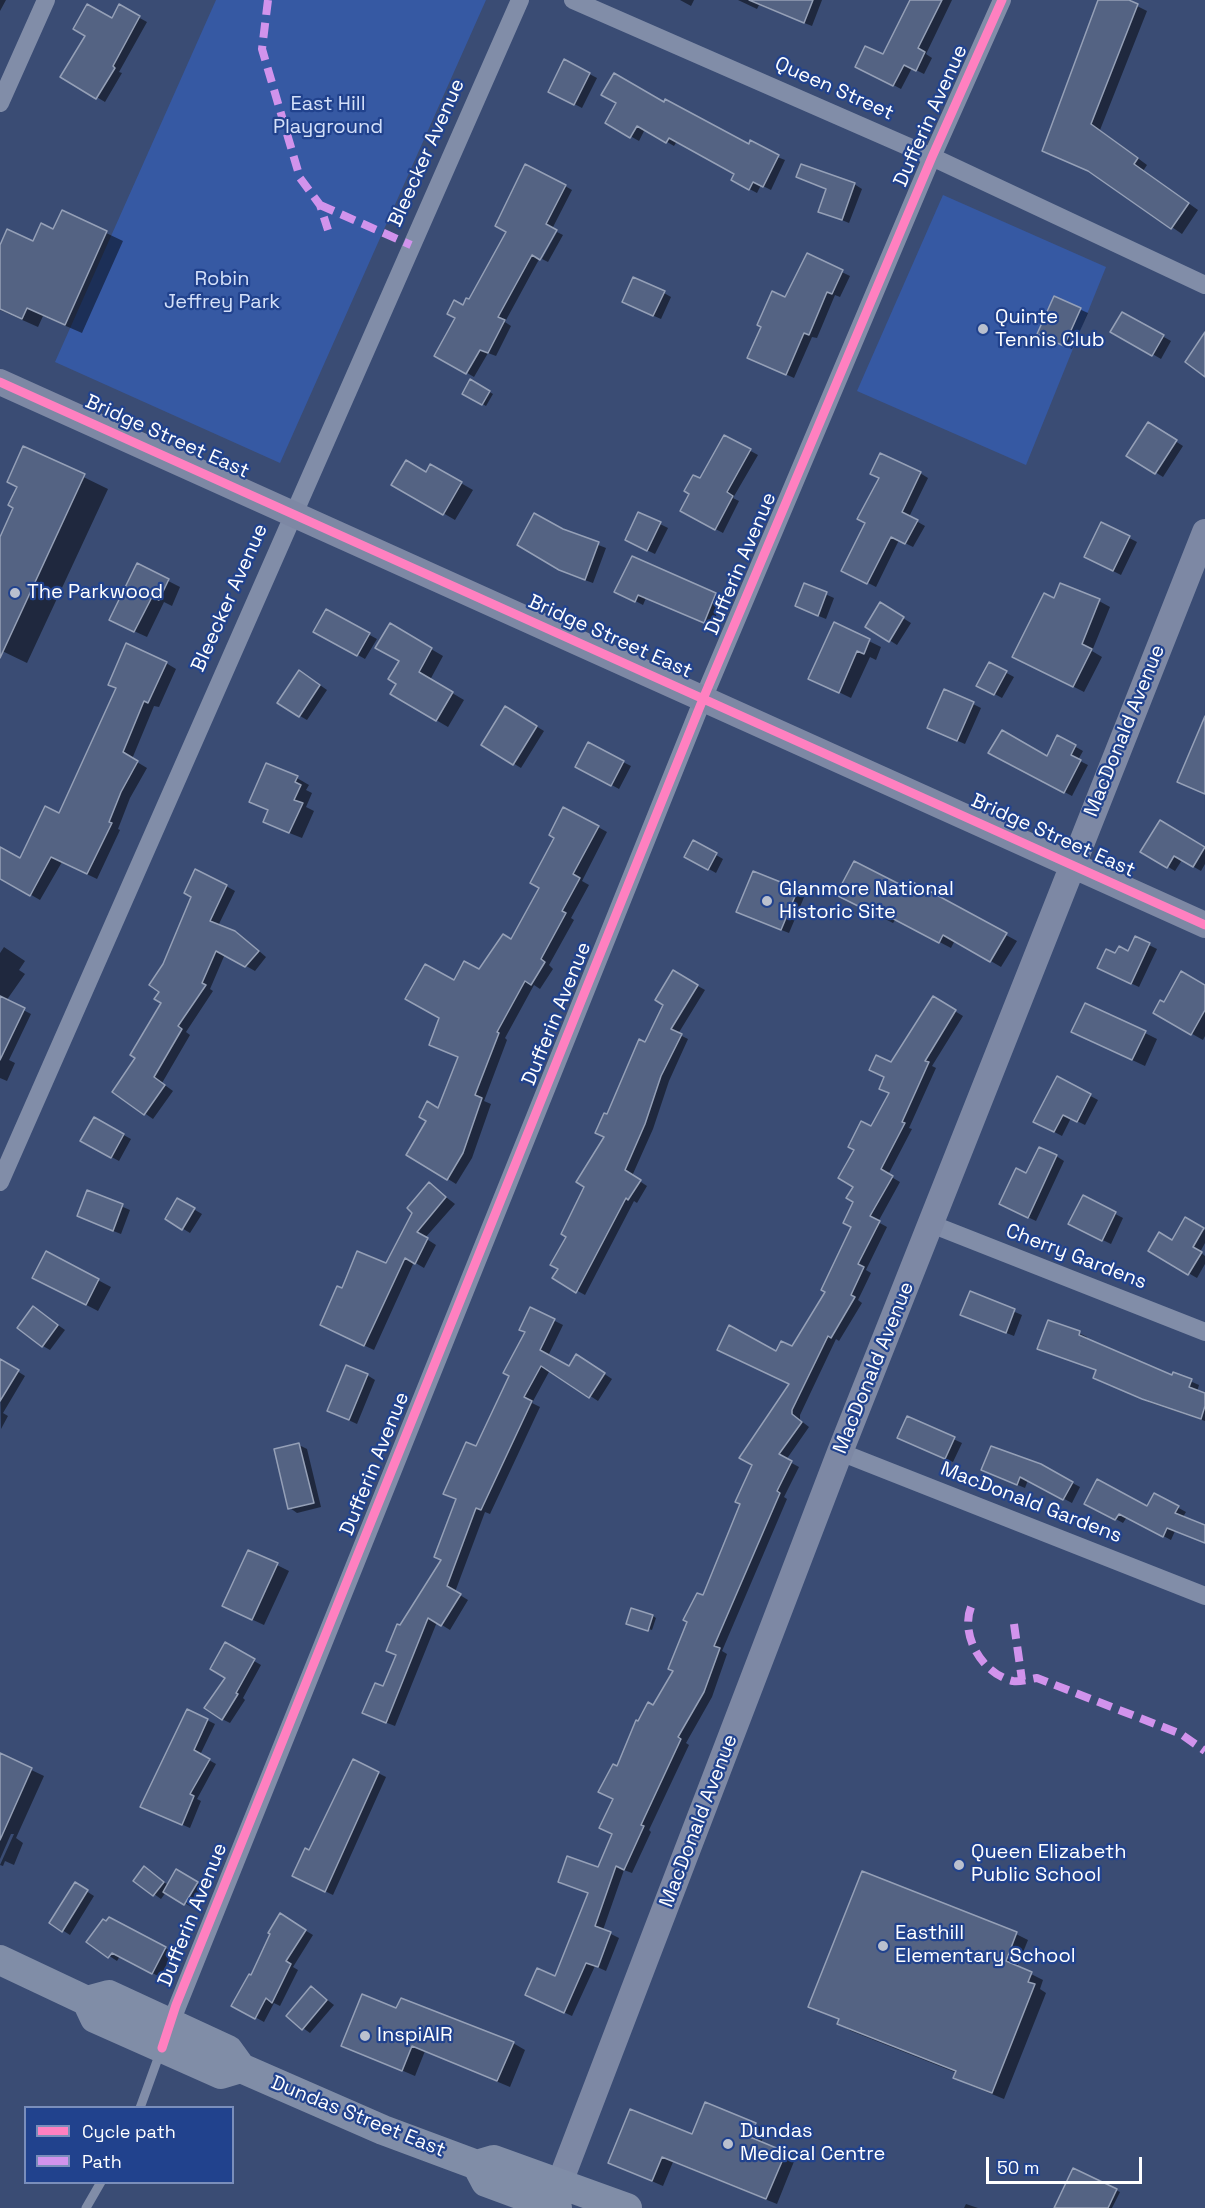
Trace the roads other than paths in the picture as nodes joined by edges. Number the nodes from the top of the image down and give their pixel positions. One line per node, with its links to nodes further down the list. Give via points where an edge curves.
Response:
1 (46, 0): 5 (street)
2 (520, 0): 9 (street, Bleecker Avenue)
3 (573, 0): 6 (street, Queen Street)
4 (1002, 0): 6 (street, Dufferin Avenue)
5 (0, 103)
6 (932, 157): 7 (street, Queen Street); 11 (street, Dufferin Avenue)
7 (1205, 285)
8 (0, 382): 9 (street, Bridge Street East)
9 (292, 513): 11 (street, Bridge Street East); 14 (street, Bleecker Avenue)
10 (1205, 532): 12 (street, MacDonald Avenue)
11 (703, 699): 12 (street, Bridge Street East); 20 (street, Dufferin Avenue)
12 (1071, 864): 13 (street, Bridge Street East); 15 (street, MacDonald Avenue)
13 (1205, 925)
14 (0, 1182)
15 (931, 1224): 16 (street, Cherry Gardens); 17 (street, MacDonald Avenue)
16 (1205, 1332)
17 (840, 1452): 18 (street, MacDonald Gardens); 23 (street, MacDonald Avenue)
18 (1205, 1596)
19 (0, 1960): 20 (main road, Dundas Street East, via 87,2001 109,1995)
20 (166, 2035): 21 (lane); 23 (main road, Dundas Street East, via 228,2050 241,2068 384,2130 477,2165 494,2160)
21 (142, 2106)
22 (100, 2184): 24 (lane)
23 (555, 2201): 25 (main road, Dundas Street East)
24 (86, 2208)
25 (627, 2208)

